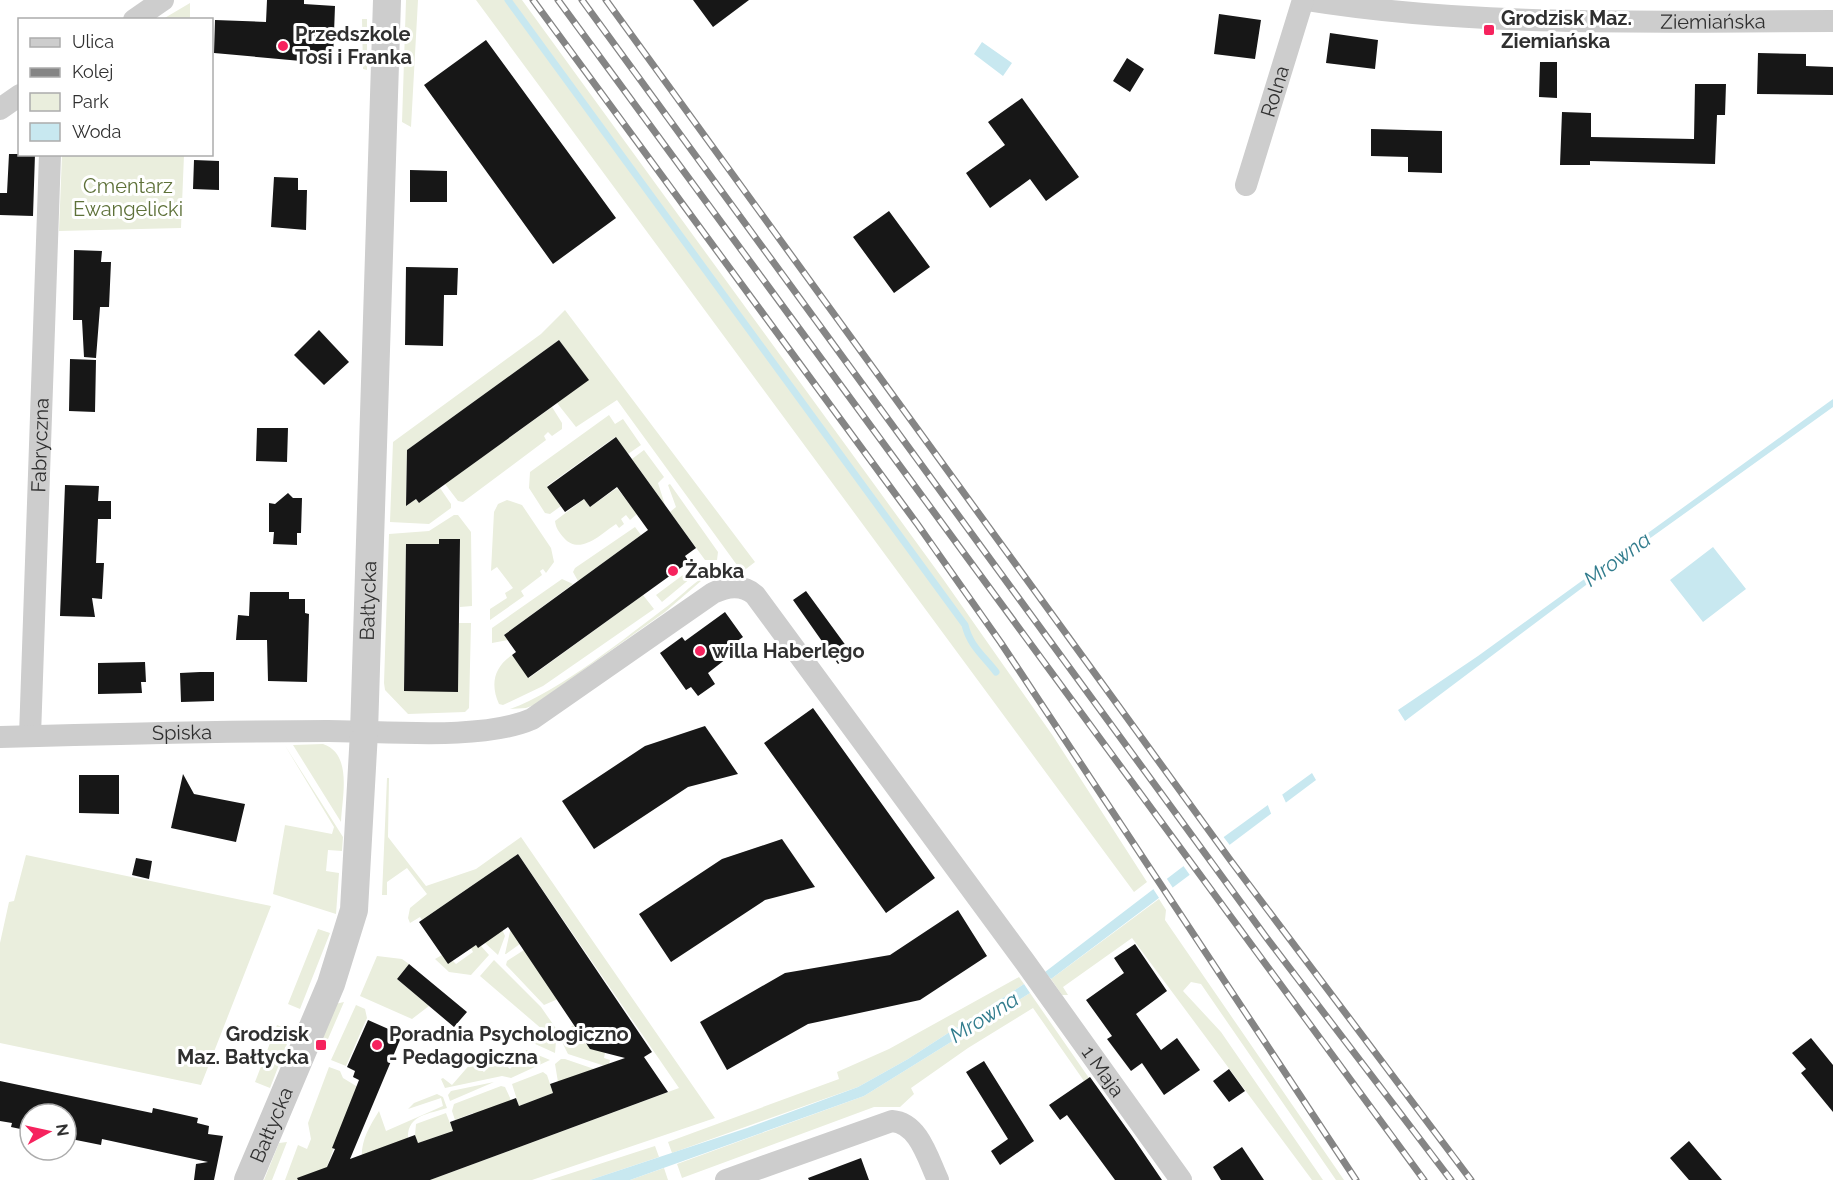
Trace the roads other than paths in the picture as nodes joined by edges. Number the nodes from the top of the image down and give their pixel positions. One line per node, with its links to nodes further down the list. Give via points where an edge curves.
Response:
1 (163, 0): 5 (street)
2 (387, 0): 11 (street, Bałtycka)
3 (1305, 0): 4 (street, Ziemiańska, via 1379,12 1449,17); 10 (street, Rolna)
4 (1641, 11): 6 (street, Ziemiańska)
5 (137, 18)
6 (1833, 21)
7 (18, 96): 8 (street)
8 (0, 109)
9 (50, 156): 12 (street, Fabryczna)
10 (1246, 185)
11 (364, 732): 12 (street, Spiska); 14 (street, Spiska, via 484,730 520,724 713,593 744,587 755,594); 15 (street, Bałtycka, via 351,926)
12 (30, 736): 13 (street, Spiska)
13 (0, 737)
14 (1028, 966): 18 (street, 1 Maja)
15 (248, 1180)
16 (726, 1180): 17 (street, via 884,1123 900,1122 909,1127)
17 (938, 1180)
18 (1181, 1180)

